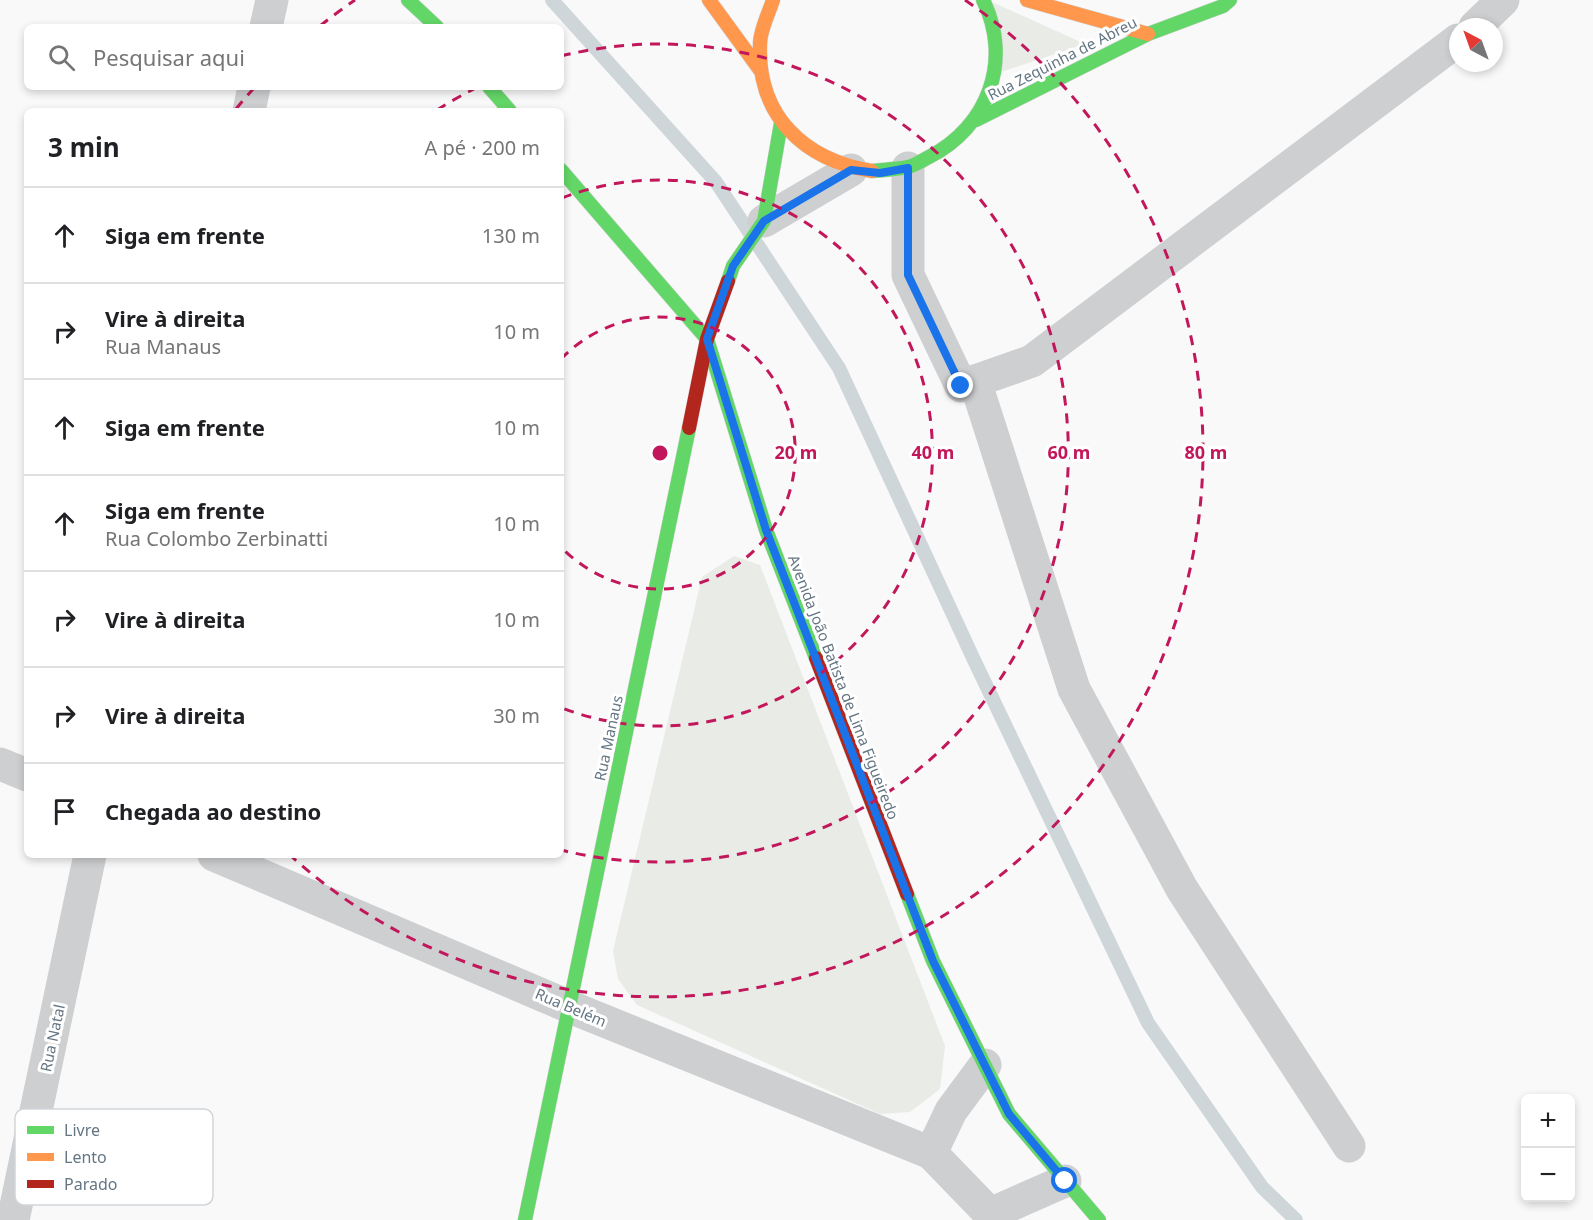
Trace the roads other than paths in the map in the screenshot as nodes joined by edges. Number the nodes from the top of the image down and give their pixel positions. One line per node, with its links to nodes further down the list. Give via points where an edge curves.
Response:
1 (272, 0): 10 (street)
2 (408, 0): 11 (street)
3 (709, 0): 14 (street)
4 (773, 0): 14 (street, via 760,42)
5 (983, 0): 19 (street, via 996,38 996,66 989,94)
6 (1028, 0): 12 (street)
7 (1230, 0): 12 (street, Rua Zequinha de Abreu)
8 (1503, 0): 9 (street)
9 (1484, 18)
10 (267, 24)
11 (434, 24)
12 (1148, 34): 19 (street, Rua Zequinha de Abreu)
13 (1449, 47): 26 (street, via 1032,361)
14 (760, 70): 20 (street, via 767,98)
15 (253, 90): 17 (street)
16 (492, 90): 18 (street)
17 (250, 108)
18 (507, 108)
19 (976, 120): 21 (street, via 934,158)
20 (781, 123): 22 (street, via 824,160); 24 (street)
21 (908, 168): 22 (street, via 880,173); 26 (street, via 908,275 961,386)
22 (851, 170): 24 (street)
23 (564, 173): 25 (street, Avenida João Batista de Lima Figueiredo)
24 (764, 221): 25 (street, Rua Manaus, via 733,266)
25 (707, 339): 31 (street, Rua Manaus); 32 (street, Avenida João Batista de Lima Figueiredo, via 766,530 933,961)
26 (975, 381): 34 (street, via 1074,689 1182,889)
27 (0, 764): 28 (street)
28 (24, 774)
29 (89, 858): 33 (street, Rua Natal)
30 (221, 858): 31 (street, Rua Belém)
31 (570, 1007): 35 (street, Rua Belém); 40 (street, Rua Manaus)
32 (985, 1065): 35 (street, via 951,1111); 36 (street, Avenida João Batista de Lima Figueiredo, via 1009,1114)
33 (36, 1109)
34 (1349, 1146)
35 (931, 1153): 38 (street)
36 (1065, 1181): 38 (street); 41 (street, Avenida João Batista de Lima Figueiredo)
37 (16, 1205): 39 (street, Rua Natal)
38 (989, 1217)
39 (13, 1220)
40 (525, 1220)
41 (1099, 1220)

